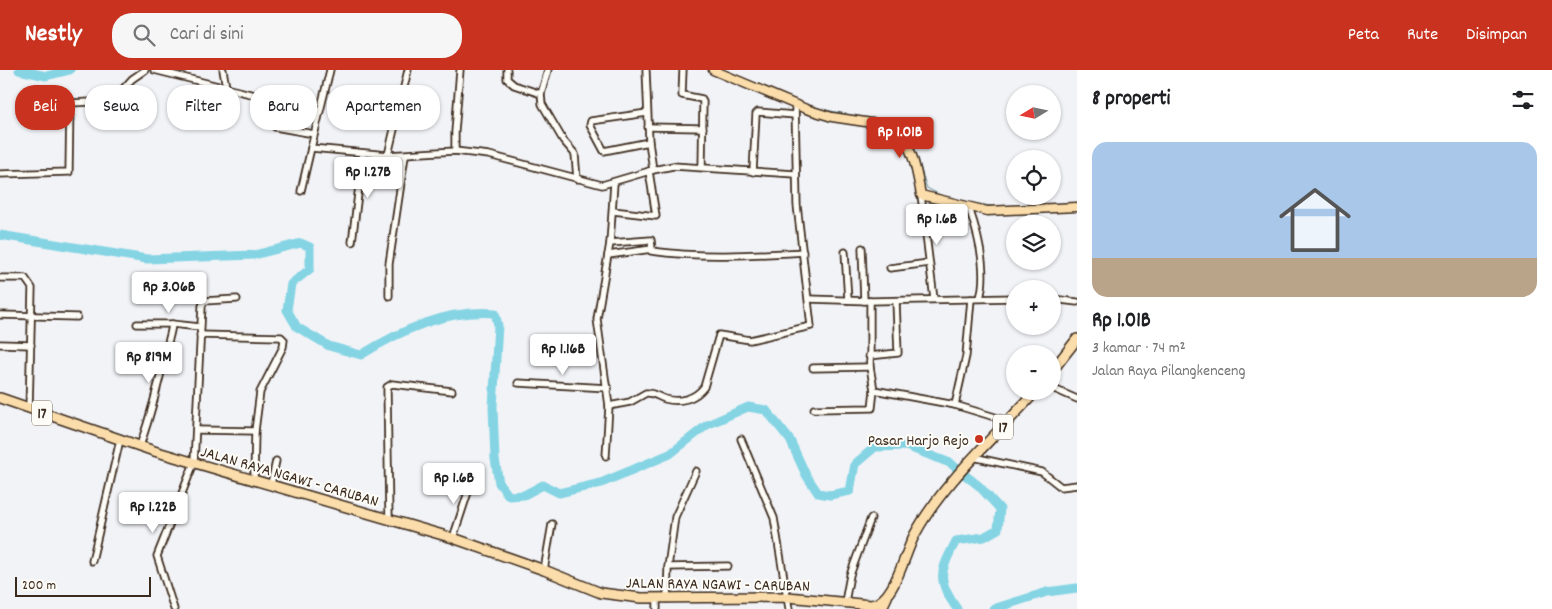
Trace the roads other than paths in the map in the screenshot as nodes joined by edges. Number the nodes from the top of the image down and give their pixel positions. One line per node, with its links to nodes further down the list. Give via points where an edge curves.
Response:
1 (145, 70): 33 (street, via 112,101 70,104 68,172)
2 (154, 70): 12 (street)
3 (223, 70): 13 (street)
4 (330, 70): 17 (street)
5 (408, 70): 28 (street)
6 (460, 70): 26 (street)
7 (507, 70): 15 (street, via 506,79 510,83)
8 (548, 70): 15 (street)
9 (646, 70): 18 (street)
10 (683, 70): 21 (street, via 682,95 702,100)
11 (713, 70): 16 (main road)
12 (218, 85)
13 (226, 85)
14 (240, 91): 17 (street)
15 (540, 94): 35 (street, via 546,112 575,154)
16 (795, 105): 19 (street); 38 (main road, via 896,129 909,151)
17 (319, 111): 23 (street)
18 (647, 113): 20 (street); 24 (street, via 591,121 590,125 604,151)
19 (795, 115): 32 (street, via 756,114); 34 (street)
20 (648, 127): 21 (street); 24 (street)
21 (703, 128): 30 (street)
22 (292, 130): 23 (street)
23 (314, 134): 25 (street)
24 (649, 142): 31 (street)
25 (311, 148): 27 (street); 37 (street)
26 (456, 151): 29 (street); 35 (street, via 513,159)
27 (363, 154): 28 (street); 42 (street)
28 (388, 155): 29 (street)
29 (405, 156): 52 (street, via 389,264)
30 (702, 167): 31 (street, via 673,166); 32 (street)
31 (651, 170): 36 (street); 41 (street, via 656,216)
32 (753, 172): 34 (street)
33 (0, 174)
34 (795, 174): 46 (street)
35 (577, 178): 36 (street, via 602,185)
36 (614, 183): 41 (street)
37 (302, 191)
38 (921, 195): 40 (main road); 49 (street)
39 (1077, 207): 40 (main road, via 1004,212)
40 (969, 208): 53 (street, via 980,256 983,288)
41 (613, 211): 43 (street)
42 (352, 242)
43 (610, 243): 45 (street, via 651,240); 48 (street)
44 (862, 248): 61 (street)
45 (651, 251): 46 (street, via 687,256); 48 (street)
46 (803, 252): 56 (street)
47 (844, 252): 59 (street)
48 (608, 255): 79 (street, via 597,319)
49 (929, 263): 50 (street); 57 (street)
50 (890, 268)
51 (0, 278): 65 (street, via 25,278 32,288)
52 (389, 296)
53 (980, 298): 54 (street); 58 (street)
54 (1006, 298)
55 (237, 299): 69 (street, via 204,301)
56 (809, 299): 59 (street); 87 (street, via 810,328 750,340 719,335 704,387 692,398 672,400 646,393 630,402)
57 (934, 299): 58 (street); 62 (street)
58 (971, 299): 86 (street, via 966,356)
59 (848, 300): 61 (street)
60 (1061, 300): 63 (street)
61 (867, 301): 62 (street); 74 (street)
62 (896, 301): 74 (street, via 898,353)
63 (1077, 302)
64 (0, 315): 65 (street)
65 (33, 315): 66 (street); 73 (street)
66 (77, 317)
67 (137, 324): 68 (street)
68 (172, 324): 69 (street); 95 (street, via 158,392)
69 (200, 327): 70 (street)
70 (200, 335): 91 (street); 92 (street, via 281,337 284,340 284,347 260,392)
71 (1077, 339): 75 (highway)
72 (0, 344): 73 (street)
73 (31, 345): 88 (street)
74 (870, 356): 76 (street)
75 (1061, 359)
76 (870, 367): 77 (street); 80 (street)
77 (814, 368)
78 (518, 383): 79 (street)
79 (608, 388): 87 (street)
80 (874, 390): 86 (street); 89 (street, via 873,405 868,409)
81 (452, 391): 106 (street, via 392,384 387,387)
82 (1061, 392): 84 (street)
83 (0, 398): 88 (highway, JALAN RAYA NGAWI - CARUBAN / 17)
84 (1077, 399)
85 (1028, 400): 90 (highway, 17)
86 (955, 405): 90 (street)
87 (609, 406): 96 (street)
88 (29, 409): 94 (highway, JALAN RAYA NGAWI - CARUBAN / 17)
89 (814, 409)
90 (1008, 421): 97 (highway, 17)
91 (197, 430): 92 (street); 99 (street)
92 (255, 431): 102 (street)
93 (741, 439): 113 (street, via 774,518)
94 (120, 440): 95 (highway, JALAN RAYA NGAWI - CARUBAN / 17); 109 (street)
95 (140, 446): 99 (highway, JALAN RAYA NGAWI - CARUBAN / 17)
96 (606, 456)
97 (971, 460): 104 (street, via 1042,472 1061,486); 117 (highway, JALAN RAYA NGAWI - CARUBAN / 17, via 915,533 888,596)
98 (276, 461): 103 (street)
99 (194, 463): 102 (highway, JALAN RAYA NGAWI - CARUBAN / 17); 118 (street, via 157,556)
100 (696, 471): 111 (street, via 675,517)
101 (473, 476): 108 (street)
102 (254, 480): 103 (highway, JALAN RAYA NGAWI - CARUBAN / 17)
103 (271, 484): 106 (highway, JALAN RAYA NGAWI - CARUBAN / 17)
104 (1077, 485)
105 (871, 518): 116 (street, via 850,575)
106 (389, 520): 108 (highway, JALAN RAYA NGAWI - CARUBAN / 17)
107 (552, 524): 112 (street)
108 (453, 538): 112 (highway, JALAN RAYA NGAWI - CARUBAN / 17)
109 (92, 561)
110 (728, 566): 111 (street)
111 (668, 567): 115 (street)
112 (544, 570): 114 (highway, JALAN RAYA NGAWI - CARUBAN / 17, via 601,593)
113 (788, 597): 115 (highway, JALAN RAYA NGAWI - CARUBAN / 17); 116 (highway, JALAN RAYA NGAWI - CARUBAN / 17); 120 (street)
114 (657, 598): 115 (highway, JALAN RAYA NGAWI - CARUBAN / 17); 119 (street)
115 (667, 599)
116 (845, 602): 117 (highway, JALAN RAYA NGAWI - CARUBAN / 17)
117 (878, 608)
118 (174, 609)
119 (657, 609)
120 (789, 609)

